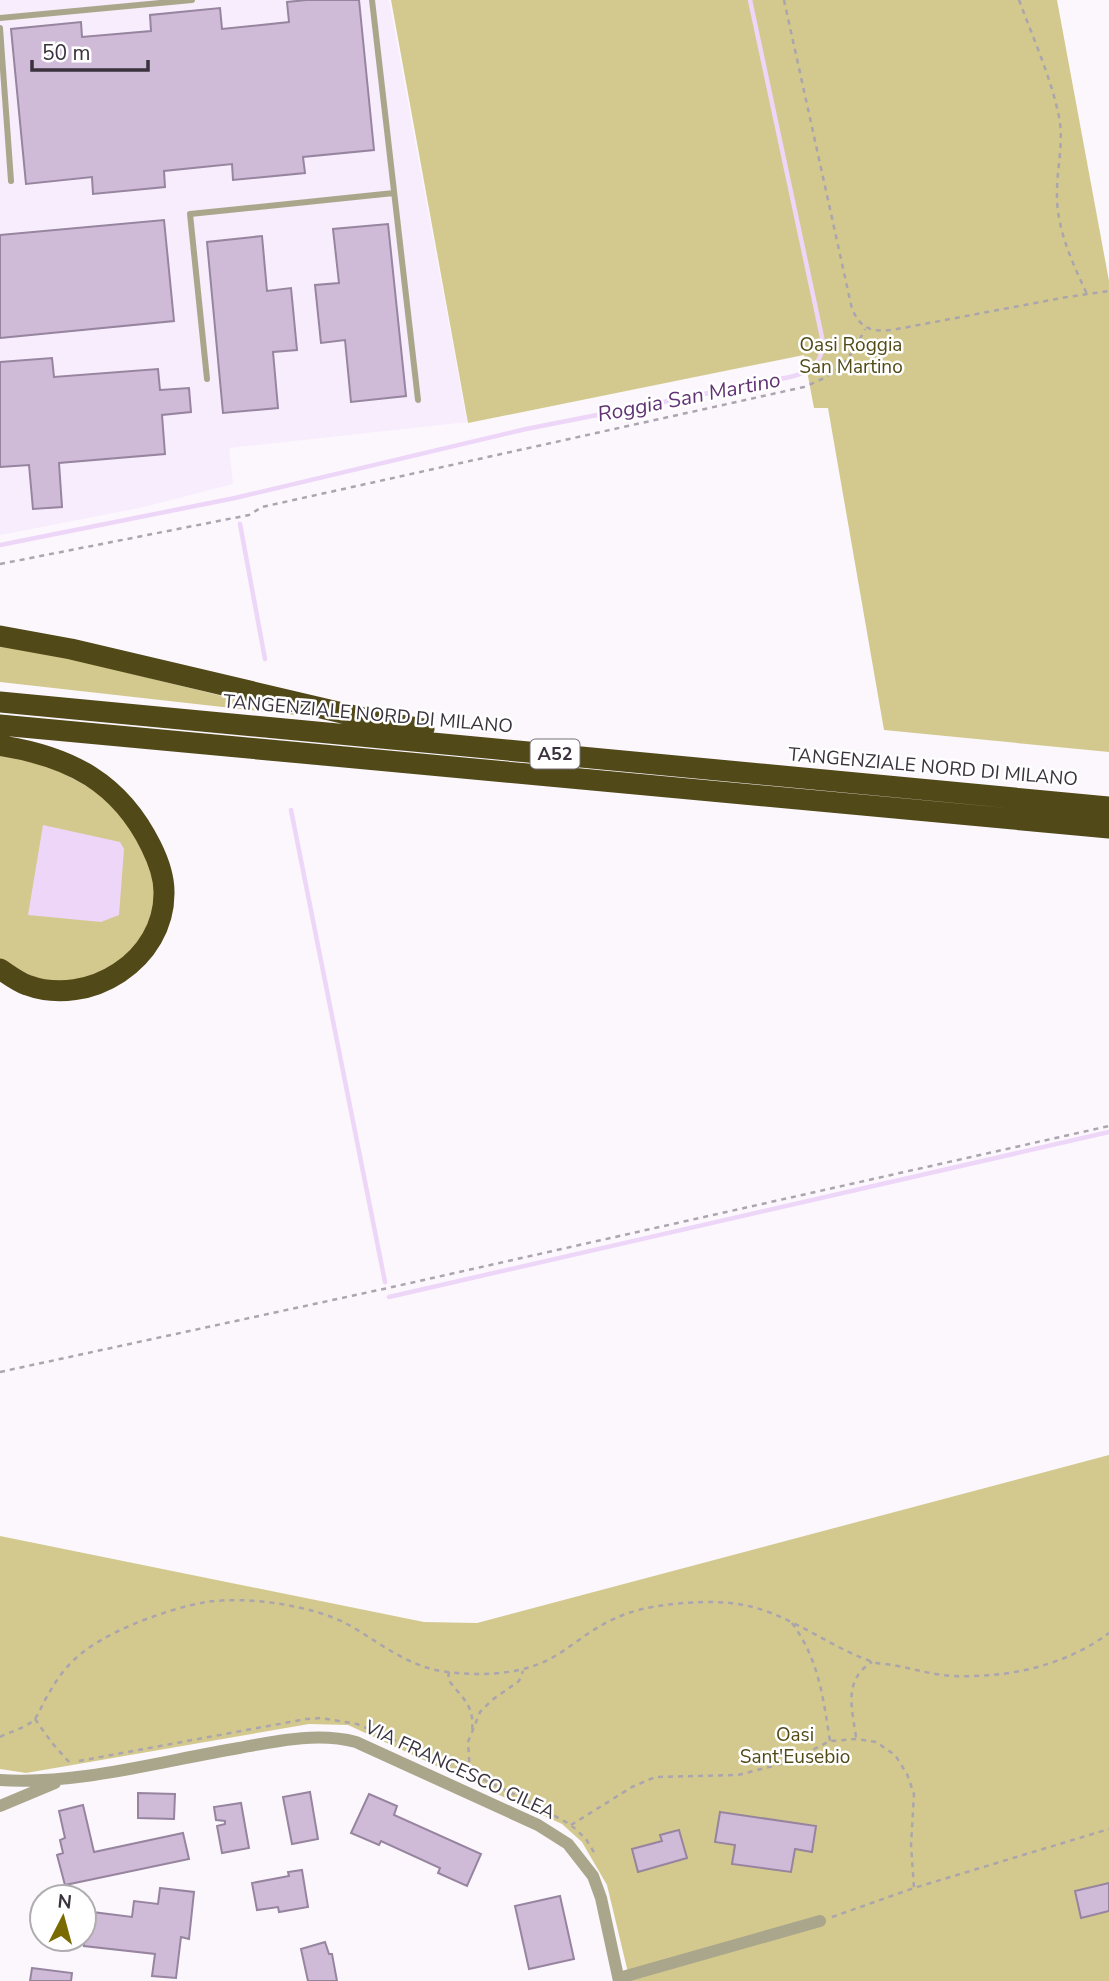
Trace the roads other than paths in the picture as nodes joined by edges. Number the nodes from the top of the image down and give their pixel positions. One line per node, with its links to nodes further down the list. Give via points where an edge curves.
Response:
1 (192, 0): 3 (lane)
2 (372, 0): 6 (lane)
3 (0, 18)
4 (0, 28): 5 (lane)
5 (11, 181)
6 (394, 193): 7 (lane, via 190,214); 8 (lane)
7 (207, 379)
8 (418, 401)
9 (0, 636): 13 (highway, A52, via 408,727 680,754)
10 (0, 702): 13 (highway, TANGENZIALE NORD DI MILANO / A52)
11 (0, 725): 15 (highway, A52)
12 (0, 743): 16 (highway, via 64,761 114,794 148,840 164,892 160,919 148,943 133,963 109,979 83,989 52,990 26,985)
13 (790, 777): 14 (highway, TANGENZIALE NORD DI MILANO / A52)
14 (1109, 807)
15 (1109, 828)
16 (0, 969)
17 (0, 1780): 18 (street, VIA FRANCESCO CILEA)
18 (61, 1780): 19 (street, VIA FRANCESCO CILEA); 21 (street, VIA FRANCESCO CILEA, via 309,1737 356,1742 568,1843 593,1876)
19 (0, 1806)
20 (820, 1921): 21 (street)
21 (619, 1980)

